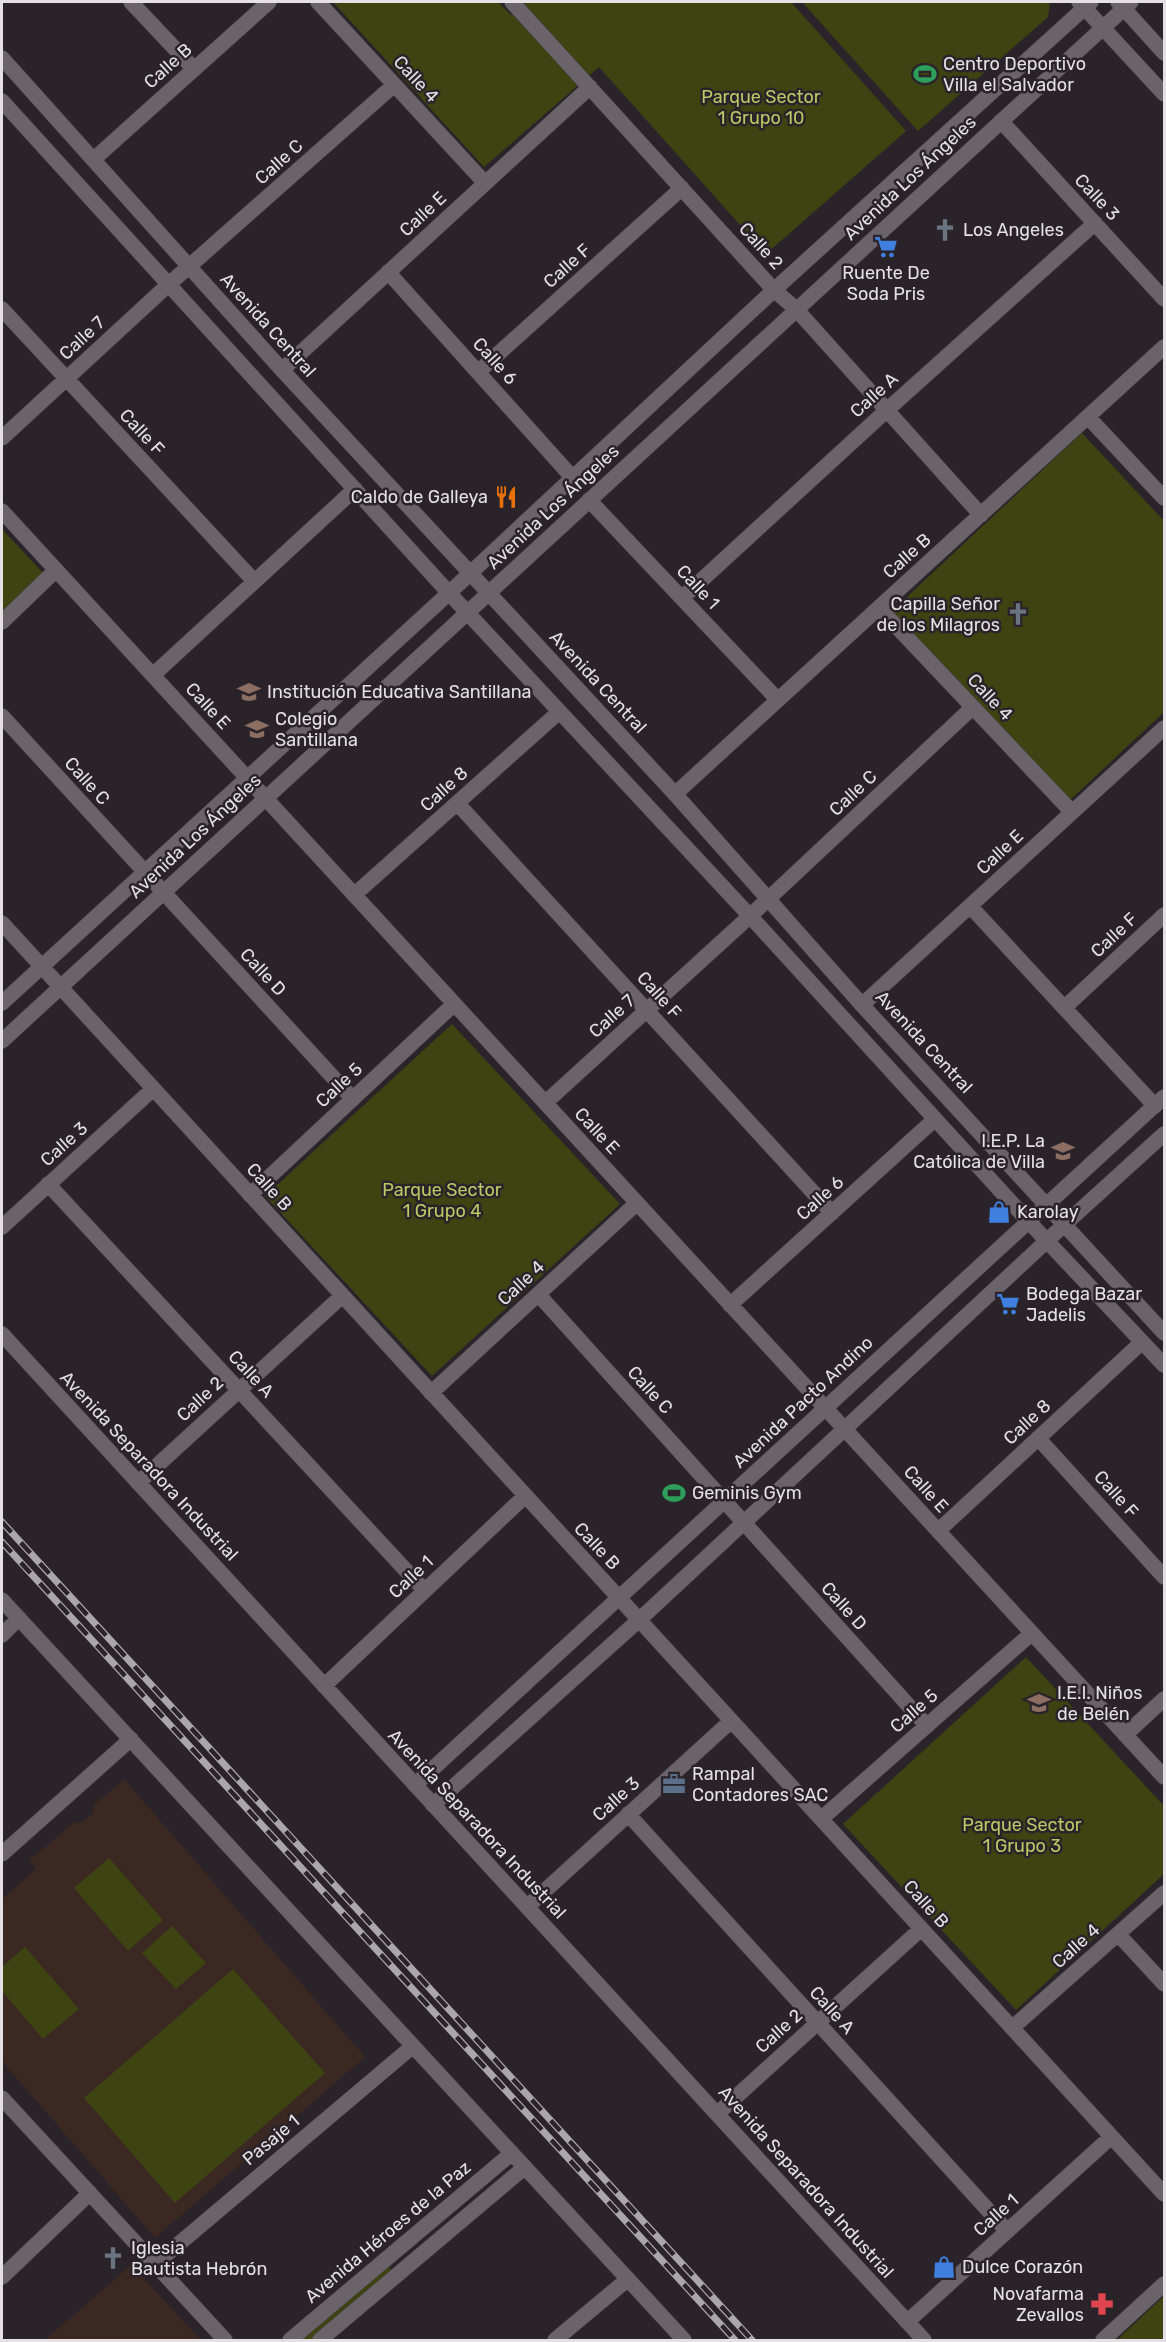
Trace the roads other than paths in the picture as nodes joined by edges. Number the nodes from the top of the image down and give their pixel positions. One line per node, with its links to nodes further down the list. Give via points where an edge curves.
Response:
1 (131, 2): 10 (street)
2 (269, 2): 10 (street, Calle B)
3 (318, 2): 11 (street, Calle 4)
4 (512, 2): 12 (street, Calle 2)
5 (1085, 3): 7 (street); 23 (street, Avenida Los Ángeles)
6 (1124, 4): 7 (street, Avenida Los Ángeles); 8 (street)
7 (1103, 27): 13 (street); 15 (street, Avenida Los Ángeles)
8 (1164, 53)
9 (2, 58): 16 (street, Avenida Central)
10 (194, 69): 16 (street, Calle B)
11 (394, 84): 17 (street, Calle 4); 20 (street, Calle C)
12 (590, 87): 17 (street, Calle E); 18 (street, Calle 2)
13 (1164, 94)
14 (2, 101): 22 (street, Avenida Central)
15 (1001, 121): 19 (street, Calle 3); 26 (street, Avenida Los Ángeles)
16 (94, 159): 20 (street, Avenida Central)
17 (485, 183): 21 (street, Calle E)
18 (682, 188): 23 (street, Calle 2); 29 (street, Calle F)
19 (1095, 223): 24 (street, Calle 3); 31 (street, Calle A)
20 (190, 268): 22 (street, Calle 7); 28 (street, Avenida Central)
21 (388, 272): 28 (street, Calle E); 29 (street, Calle 6)
22 (168, 285): 30 (street, Calle 7); 35 (street, Avenida Central)
23 (774, 290): 26 (street, Calle 2); 34 (street, Avenida Los Ángeles)
24 (1164, 298)
25 (2, 309): 30 (street, Calle F)
26 (796, 309): 31 (street, Calle 2); 37 (street, Avenida Los Ángeles)
27 (1164, 347): 32 (street, Calle B)
28 (282, 370): 41 (street, Avenida Central)
29 (478, 372): 34 (street, Calle 6)
30 (66, 379): 33 (street, Calle 7); 42 (street, Calle F)
31 (887, 410): 39 (street, Calle 2); 45 (street, Calle A)
32 (1088, 417): 36 (street); 39 (street, Calle B)
33 (2, 438)
34 (573, 477): 41 (street, Avenida Los Ángeles)
35 (355, 489): 42 (street); 44 (street, Avenida Central)
36 (1164, 498)
37 (589, 500): 43 (street, Avenida Los Ángeles); 45 (street, Calle 1)
38 (2, 511): 40 (street, Calle E)
39 (981, 515): 46 (street, Calle B)
40 (56, 570): 48 (street); 49 (street, Calle E)
41 (470, 572): 43 (street, Avenida Central); 44 (street, Avenida Los Ángeles)
42 (254, 581): 49 (street)
43 (489, 592): 47 (street, Avenida Los Ángeles); 56 (street, Avenida Central)
44 (449, 593): 47 (street, Avenida Central); 55 (street, Avenida Los Ángeles)
45 (682, 598): 50 (street, Calle 1)
46 (879, 608): 50 (street, Calle B); 51 (street, Calle 4)
47 (467, 612): 52 (street, Avenida Central); 57 (street, Avenida Los Ángeles)
48 (2, 622)
49 (153, 675): 55 (street, Calle E)
50 (778, 700): 56 (street, Calle B)
51 (973, 707): 59 (street, Calle 4); 64 (street, Calle C)
52 (559, 712): 58 (street, Calle 8); 64 (street, Avenida Central)
53 (2, 716): 60 (street, Calle C)
54 (1164, 728): 59 (street, Calle E)
55 (247, 777): 57 (street, Calle E); 60 (street, Avenida Los Ángeles)
56 (675, 794): 64 (street, Avenida Central)
57 (265, 798): 61 (street, Avenida Los Ángeles); 62 (street, Calle E)
58 (457, 803): 62 (street, Calle 8); 73 (street, Calle F)
59 (1072, 812): 63 (street, Calle E)
60 (143, 871): 61 (street, Calle D); 67 (street, Avenida Los Ángeles)
61 (163, 891): 68 (street, Avenida Los Ángeles); 76 (street, Calle D)
62 (354, 895): 70 (street, Calle E)
63 (970, 906): 71 (street, Calle E); 72 (street)
64 (759, 908): 71 (street, Avenida Central); 73 (street, Calle 7); 79 (street, Avenida Central)
65 (1164, 915): 72 (street, Calle F)
66 (2, 923): 67 (street, Calle B)
67 (41, 966): 68 (street, Calle B); 69 (street, Avenida Los Ángeles)
68 (60, 987): 74 (street, Avenida Los Ángeles); 75 (street, Calle B)
69 (2, 1003)
70 (454, 1004): 76 (street, Calle 5); 78 (street, Calle E)
71 (862, 1005): 84 (street, Avenida Central)
72 (1064, 1008): 77 (street)
73 (647, 1010): 78 (street, Calle 7); 85 (street, Calle F)
74 (2, 1041)
75 (153, 1089): 81 (street, Calle 3); 82 (street, Calle B)
76 (353, 1099): 82 (street, Calle 5)
77 (1160, 1102): 84 (street, Avenida Pacto Andino)
78 (545, 1103): 83 (street, Calle E)
79 (935, 1119): 85 (street, Calle 6); 86 (street, Avenida Central)
80 (1164, 1134): 87 (street, Avenida Pacto Andino)
81 (48, 1184): 88 (street, Calle 3); 97 (street, Calle A)
82 (250, 1195): 91 (street, Calle B)
83 (637, 1203): 90 (street, Calle 4); 92 (street, Calle E)
84 (1047, 1205): 86 (street, Avenida Pacto Andino); 87 (street, Avenida Central)
85 (832, 1213): 92 (street, Calle 6)
86 (1029, 1222): 89 (street, Avenida Central); 99 (street, Avenida Pacto Andino)
87 (1065, 1224): 89 (street, Avenida Pacto Andino); 93 (street, Avenida Central)
88 (2, 1227)
89 (1047, 1241): 95 (street, Avenida Central); 100 (street, Avenida Pacto Andino)
90 (538, 1294): 98 (street, Calle 4); 104 (street, Calle C)
91 (342, 1296): 97 (street, Calle 2); 98 (street, Calle B)
92 (730, 1305): 99 (street, Calle E)
93 (1163, 1329)
94 (2, 1334): 102 (street, Avenida Separadora Industrial)
95 (1142, 1342): 96 (street, Avenida Central); 101 (street, Calle 8)
96 (1164, 1365)
97 (239, 1390): 102 (street, Calle 2); 107 (street, Calle A)
98 (431, 1393): 103 (street, Calle B)
99 (825, 1408): 100 (street, Calle E); 104 (street, Avenida Pacto Andino)
100 (844, 1429): 104 (street, Avenida Pacto Andino); 105 (street, Calle E)
101 (1038, 1438): 105 (street, Calle 8); 106 (street, Calle F)
102 (138, 1483): 114 (street, Avenida Separadora Industrial)
103 (525, 1496): 107 (street, Calle 1); 108 (street, Calle B)
104 (733, 1513): 108 (street, Avenida Pacto Andino); 111 (street, Avenida Pacto Andino); 117 (street, Calle D)
105 (938, 1531): 112 (street, Calle E)
106 (1164, 1577)
107 (425, 1591): 114 (street, Calle 1)
108 (619, 1598): 111 (street, Calle B); 121 (street, Avenida Pacto Andino)
109 (2, 1600): 110 (street)
110 (19, 1618): 113 (street); 119 (street)
111 (639, 1620): 116 (street, Calle B); 122 (street, Avenida Pacto Andino)
112 (1032, 1633): 117 (street, Calle 5); 118 (street, Calle E)
113 (2, 1635)
114 (324, 1686): 121 (street, Avenida Separadora Industrial)
115 (1164, 1699): 118 (street)
116 (731, 1721): 123 (street, Calle 3); 124 (street, Calle B)
117 (927, 1726): 124 (street, Calle 5)
118 (1125, 1735): 120 (street, Calle E)
119 (131, 1739): 125 (street); 133 (street)
120 (1164, 1777)
121 (415, 1785): 122 (street, Avenida Separadora Industrial)
122 (433, 1805): 127 (street, Avenida Separadora Industrial)
123 (628, 1814): 127 (street, Calle 3); 131 (street, Calle A)
124 (821, 1819): 128 (street, Calle B)
125 (2, 1854)
126 (1164, 1893): 129 (street, Calle 4)
127 (527, 1907): 135 (street, Avenida Separadora Industrial)
128 (921, 1929): 131 (street, Calle 2); 132 (street, Calle B)
129 (1118, 1934): 130 (street); 132 (street, Calle 4)
130 (1164, 1984)
131 (818, 2023): 135 (street, Calle 2); 141 (street, Calle A)
132 (1012, 2028): 136 (street, Calle B)
133 (413, 2046): 137 (street); 143 (street, Pasaje 1)
134 (2, 2098): 139 (street)
135 (717, 2114): 148 (street, Avenida Separadora Industrial)
136 (1111, 2136): 140 (street, Calle B); 141 (street, Calle 1)
137 (512, 2153): 138 (street); 142 (street, Avenida Héroes de la Paz)
138 (525, 2167): 144 (street); 146 (street)
139 (90, 2193): 143 (street); 145 (street)
140 (1164, 2194)
141 (1007, 2231): 148 (street, Calle 1)
142 (386, 2261): 144 (street); 150 (street, Avenida Héroes de la Paz)
143 (154, 2264): 149 (street)
144 (398, 2275): 151 (street)
145 (2, 2277)
146 (628, 2279): 152 (street); 153 (street)
147 (1164, 2284): 155 (street)
148 (907, 2322): 154 (street, Avenida Separadora Industrial)
149 (225, 2340)
150 (290, 2340)
151 (320, 2340)
152 (555, 2340)
153 (684, 2340)
154 (924, 2340)
155 (1103, 2340)

